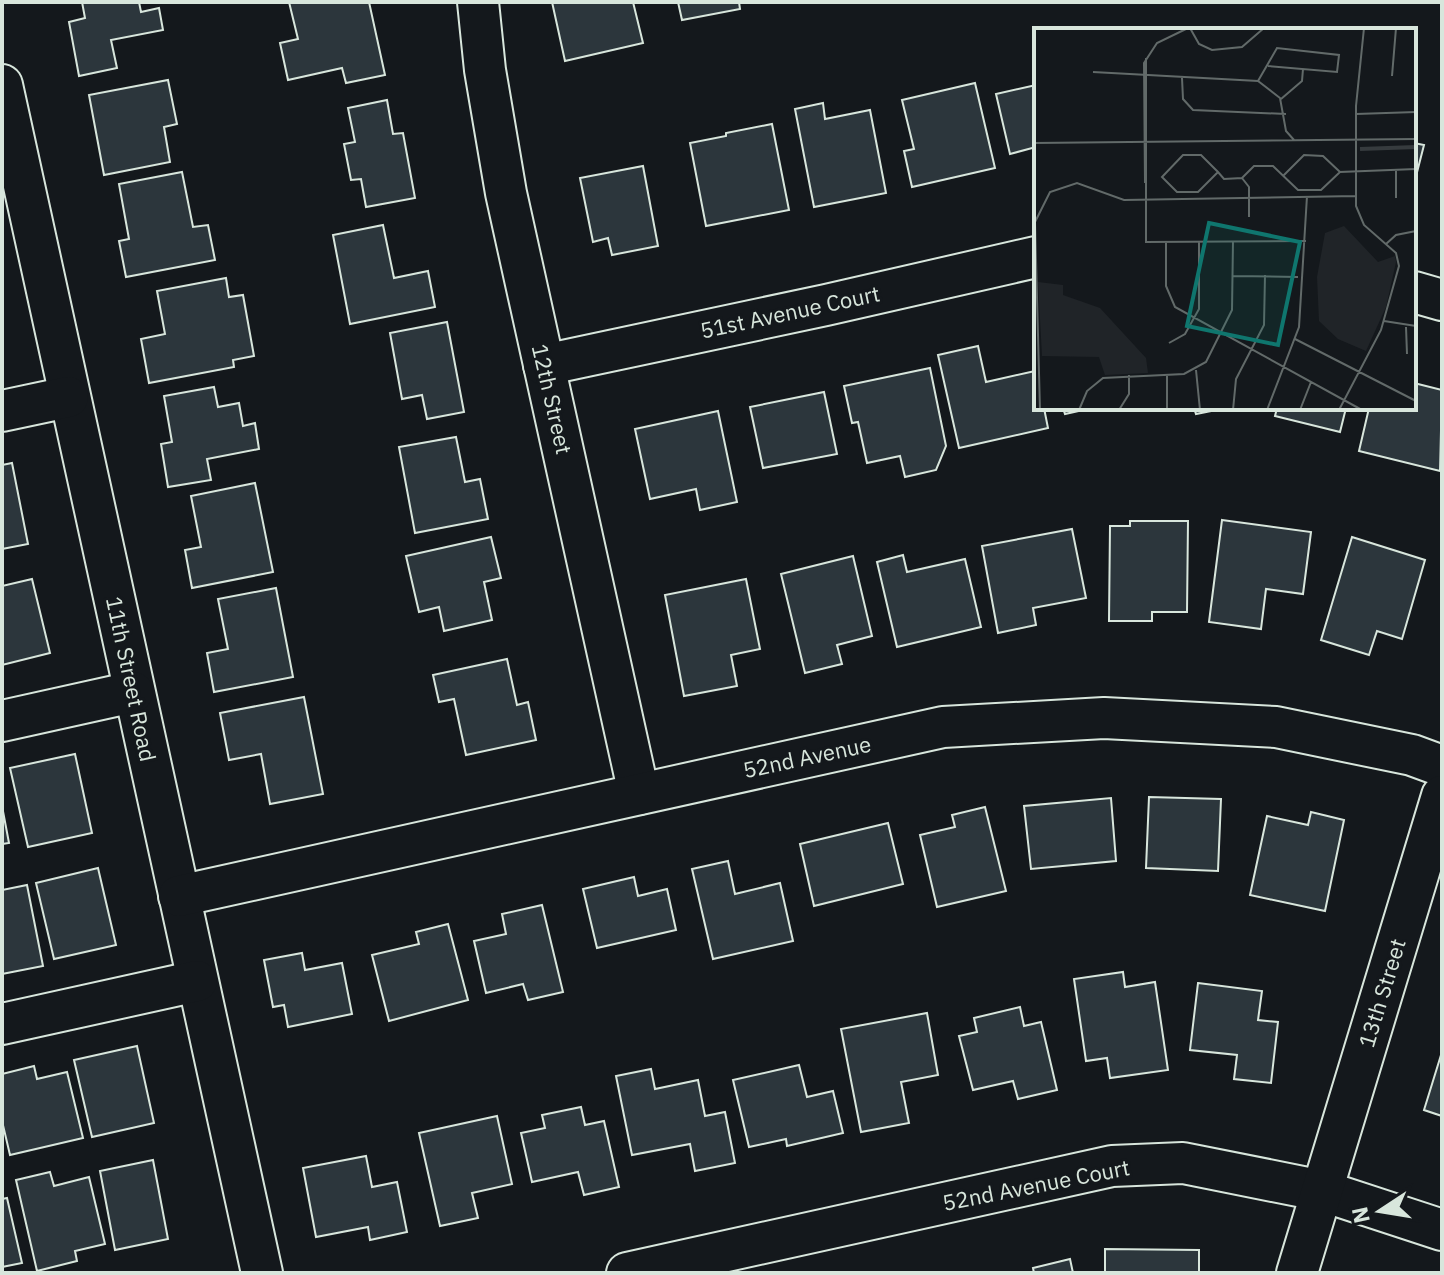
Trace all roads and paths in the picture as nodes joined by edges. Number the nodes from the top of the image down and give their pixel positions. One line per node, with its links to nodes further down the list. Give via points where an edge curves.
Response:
1 (478, 2): 6 (street, 12th Street, via 506,193)
2 (4, 103): 7 (street, 11th Street Road)
3 (1034, 257): 6 (street, 51st Avenue Court)
4 (1416, 293): 5 (street)
5 (1442, 300)
6 (544, 365): 12 (street, 12th Street)
7 (68, 397): 8 (street); 9 (street, 11th Street Road)
8 (2, 411)
9 (133, 692): 10 (street); 14 (street, 11th Street Road)
10 (2, 721)
11 (1442, 766): 12 (street, 52nd Avenue, via 1276,727 1104,718 943,727)
12 (639, 794): 14 (street, 52nd Avenue)
13 (1442, 796): 17 (street, 13th Street)
14 (179, 896): 15 (street, 11th Street Road)
15 (197, 981): 16 (street); 19 (street, 11th Street Road)
16 (2, 1024)
17 (1323, 1191): 18 (street, 52nd Avenue Court); 20 (street, 52nd Avenue Court, via 1183,1163 1112,1166); 21 (street, 13th Street)
18 (1442, 1230)
19 (262, 1273)
20 (627, 1273)
21 (1297, 1273)

